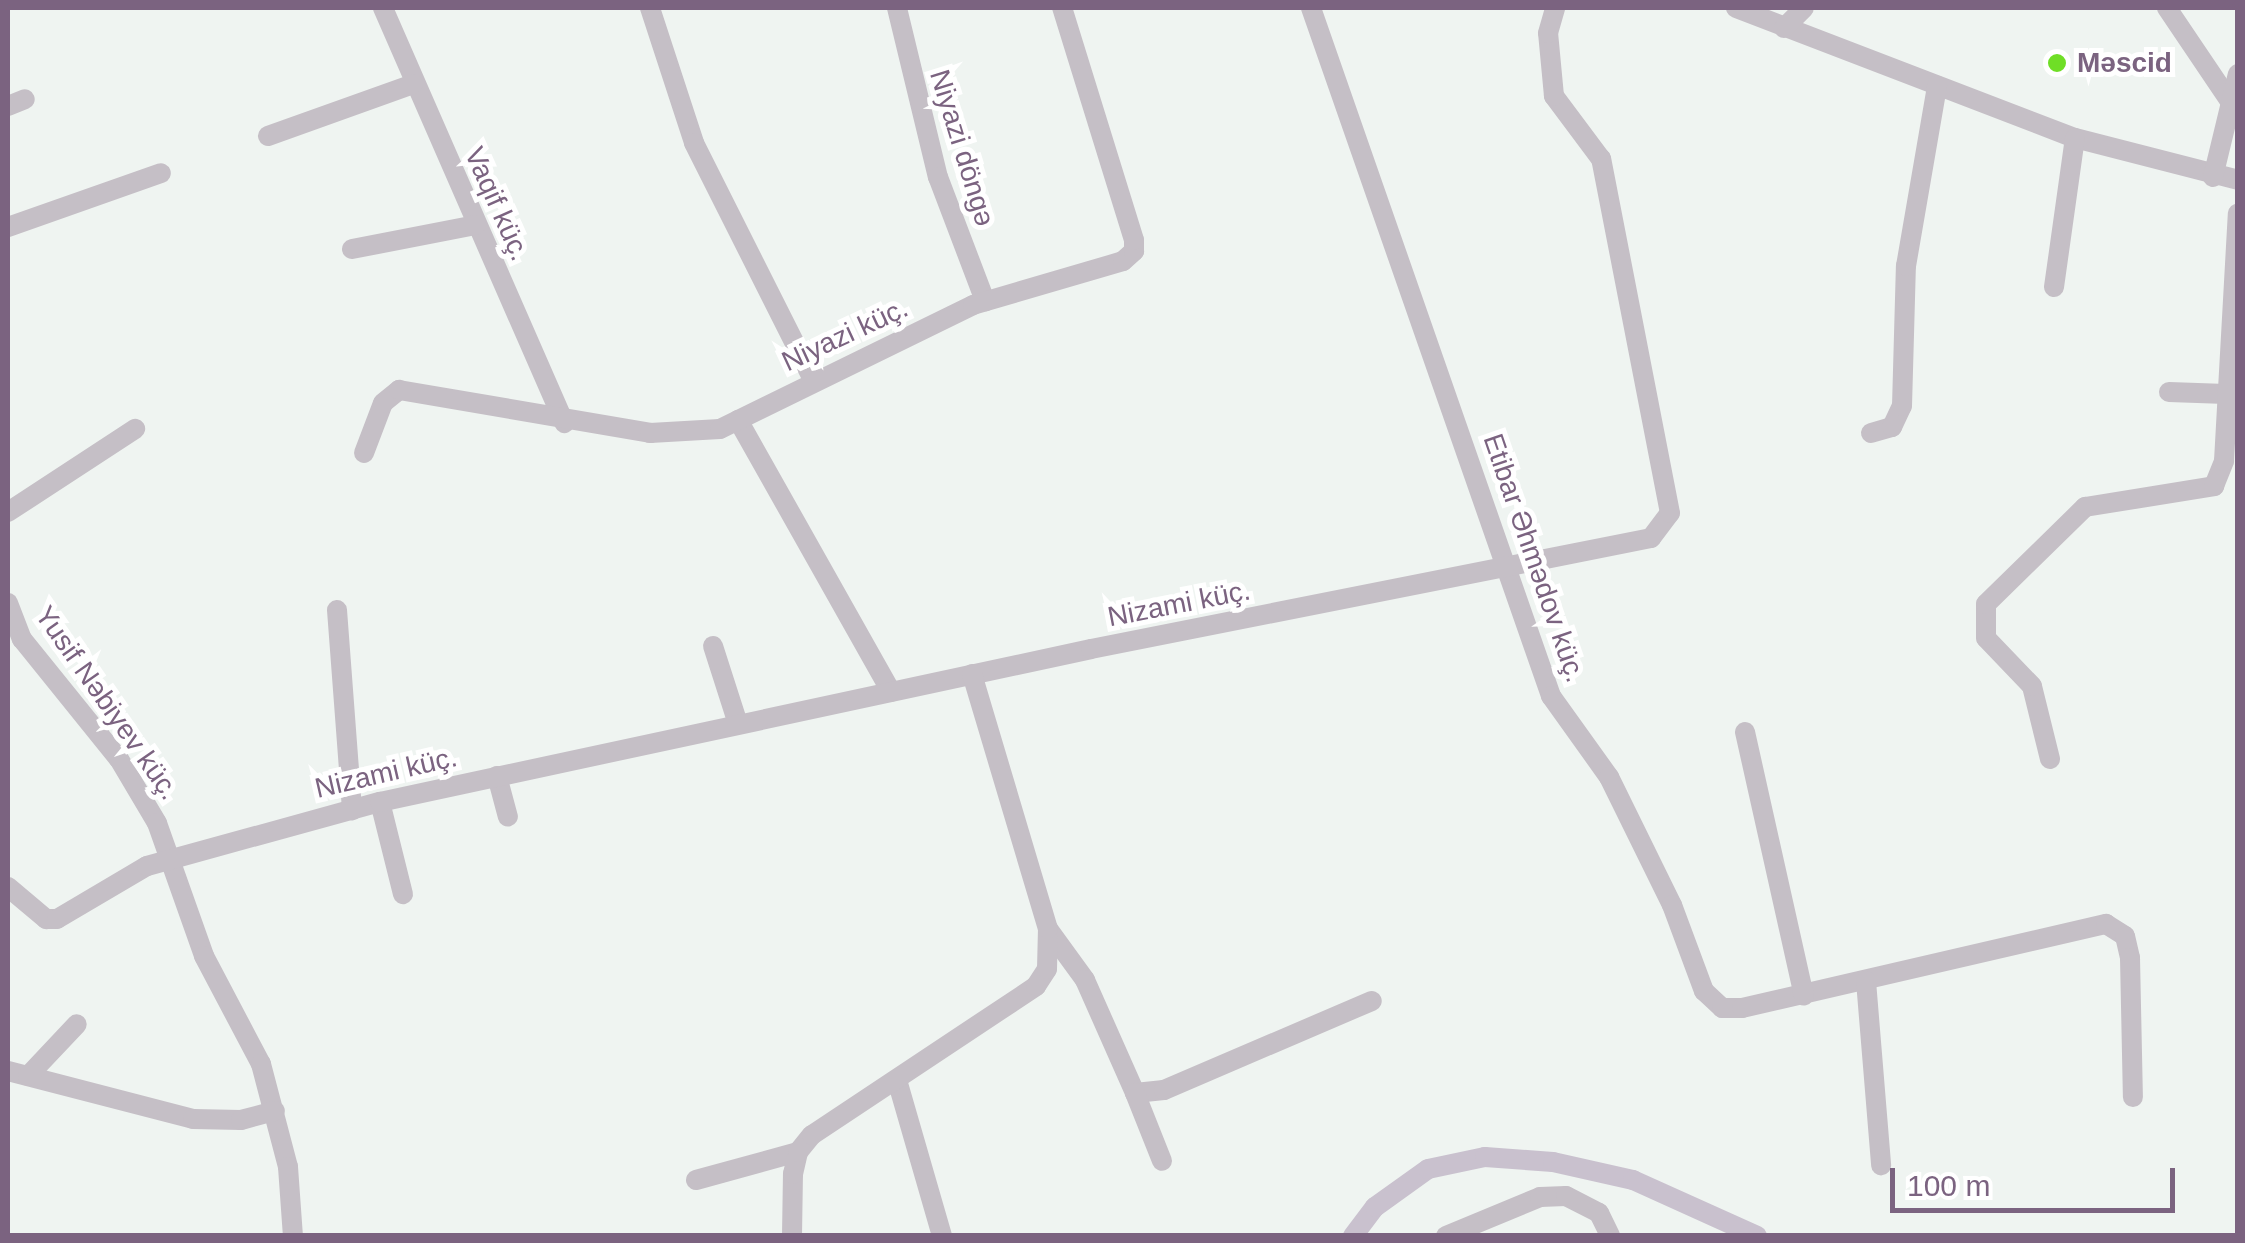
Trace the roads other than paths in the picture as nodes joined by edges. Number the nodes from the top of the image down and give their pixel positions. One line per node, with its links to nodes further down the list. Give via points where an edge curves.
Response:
1 (382, 8): 12 (street, Vaqif küç.)
2 (650, 8): 26 (street, via 694,143)
3 (896, 8): 25 (street, Niyazi döngə, via 938,177)
4 (1062, 8): 25 (street, Niyazi küç., via 1134,251 1123,261)
5 (1311, 8): 35 (street, Etibar Əhmədov küç.)
6 (1555, 8): 35 (street, Nizami küç., via 1548,34 1554,96 1601,159 1670,513 1651,538)
7 (1736, 8): 10 (street)
8 (1804, 8): 10 (street)
9 (2167, 8): 14 (street)
10 (1784, 28): 13 (street)
11 (2238, 74): 14 (street)
12 (414, 84): 15 (street); 21 (street, Vaqif küç.)
13 (1937, 86): 16 (street); 32 (street, via 1906,266 1902,406 1892,426)
14 (2229, 100): 18 (street)
15 (268, 136)
16 (2076, 138): 18 (street); 24 (street)
17 (161, 174): 22 (street)
18 (2213, 177): 19 (street)
19 (2238, 180)
20 (2238, 213): 28 (street)
21 (476, 225): 23 (street); 30 (street, Vaqif küç.)
22 (8, 227)
23 (352, 249)
24 (2054, 286)
25 (986, 301): 26 (street, Niyazi küç.)
26 (813, 380): 29 (street, Niyazi küç.)
27 (2169, 392): 28 (street)
28 (2226, 394): 43 (street, via 2224,460 2214,486 2085,507 1986,604 1986,638 2032,686)
29 (738, 420): 30 (street, Niyazi küç., via 696,434); 40 (street)
30 (564, 423): 33 (street, Niyazi küç., via 398,390 383,403)
31 (135, 429): 34 (street)
32 (1871, 433)
33 (364, 453)
34 (8, 512)
35 (1508, 568): 39 (street, Nizami küç.); 53 (street, Etibar Əhmədov küç., via 1551,696 1609,777 1672,906 1704,991 1722,1008)
36 (8, 602): 48 (street, Yusif Nəbiyev küç., via 38,661 120,759)
37 (336, 610): 46 (street)
38 (713, 646): 41 (street)
39 (972, 674): 40 (street, Nizami küç.); 51 (street)
40 (891, 692): 41 (street, Nizami küç.)
41 (738, 724): 44 (street, Nizami küç.)
42 (1745, 732): 53 (street)
43 (2050, 759)
44 (497, 776): 45 (street, Nizami küç.); 47 (street)
45 (380, 802): 46 (street, Nizami küç.); 50 (street)
46 (352, 810): 48 (street, Nizami küç.)
47 (508, 816)
48 (171, 858): 49 (street, Nizami küç., via 100,889 56,919 46,919); 60 (street, Yusif Nəbiyev küç., via 204,956 254,1048)
49 (8, 886)
50 (404, 894)
51 (1048, 929): 57 (street, via 1047,969 1036,986); 58 (street, via 1086,980)
52 (1866, 981): 53 (street, Etibar Əhmədov küç.); 59 (street, Etibar Əhmədov küç., via 2085,926 2116,928 2130,958); 63 (street)
53 (1804, 995)
54 (1372, 1001): 58 (street, via 1164,1090)
55 (77, 1024): 56 (street)
56 (18, 1074): 60 (street, via 193,1119 241,1120)
57 (897, 1080): 61 (street, via 812,1135); 67 (street)
58 (1134, 1094): 62 (street)
59 (2133, 1097)
60 (275, 1111): 65 (street, Yusif Nəbiyev küç.)
61 (798, 1152): 64 (street); 66 (street)
62 (1162, 1161)
63 (1881, 1165)
64 (696, 1180)
65 (293, 1236)
66 (792, 1236)
67 (942, 1236)
68 (1446, 1236): 69 (street, via 1540,1197 1566,1196 1599,1213)
69 (1610, 1236)

